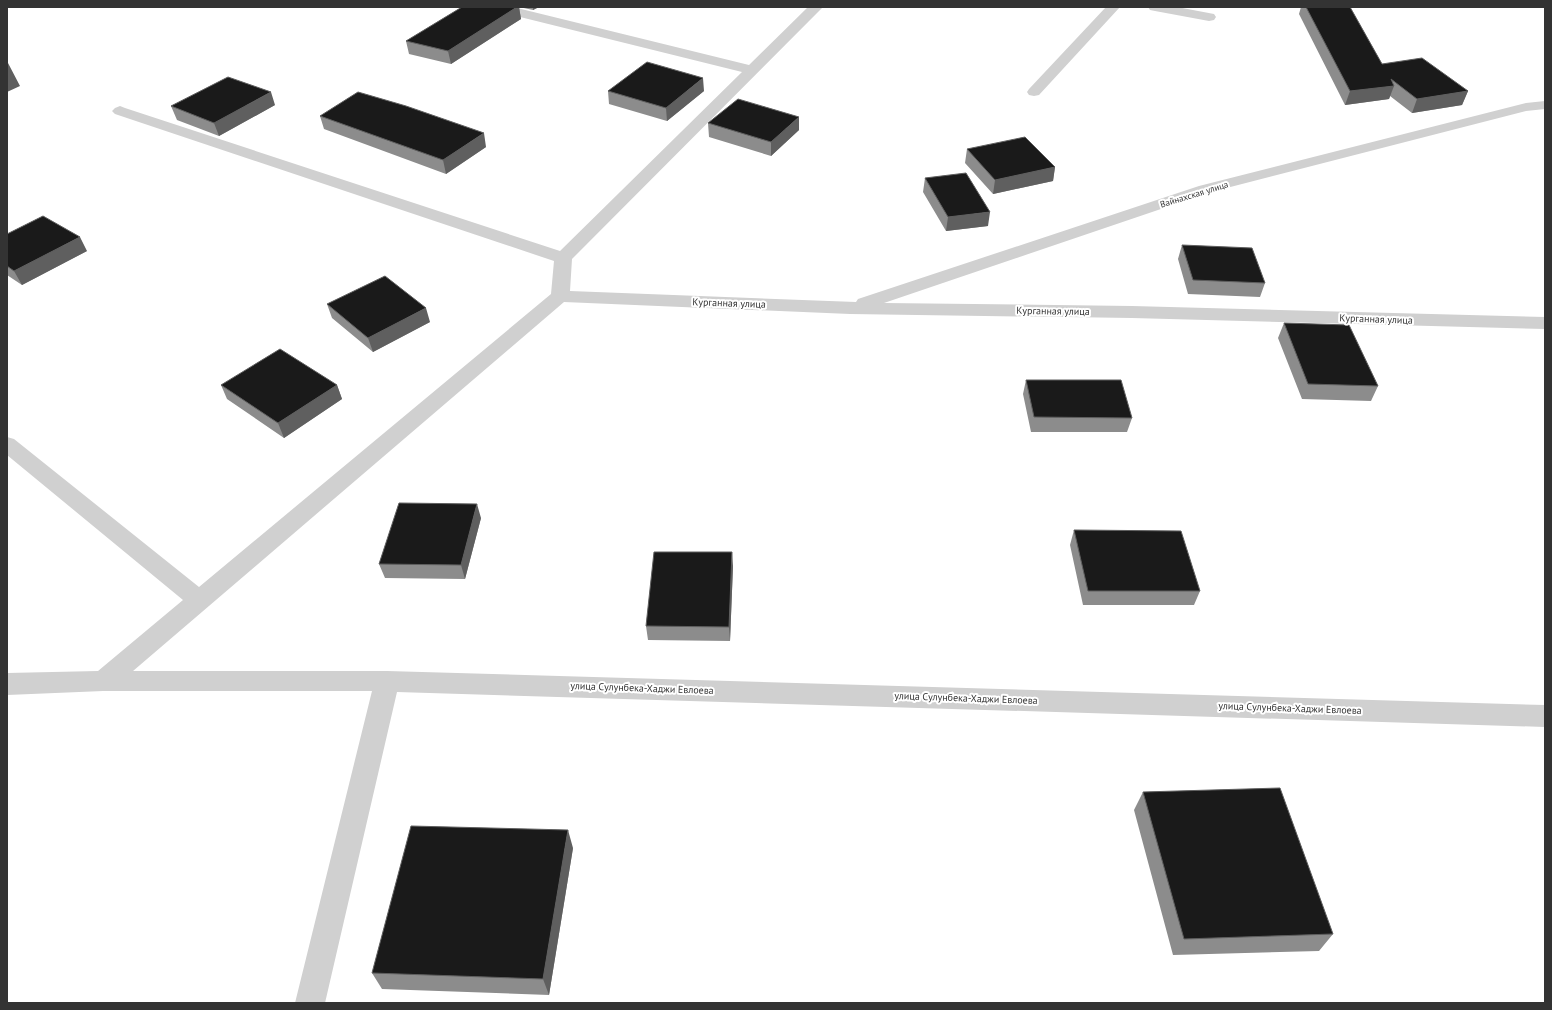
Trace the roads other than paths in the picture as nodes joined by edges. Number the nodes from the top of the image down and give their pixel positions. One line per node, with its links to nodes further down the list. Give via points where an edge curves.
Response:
1 (497, 7): 6 (street)
2 (816, 7): 6 (street)
3 (1113, 7): 7 (street)
4 (1155, 7): 5 (street)
5 (1209, 17)
6 (752, 70): 10 (street)
7 (1034, 92)
8 (1545, 105): 12 (street, Вайнахская улица, via 1526,107 1205,189)
9 (120, 111): 10 (street)
10 (563, 258): 11 (street)
11 (560, 296): 12 (street, Курганная улица); 15 (street)
12 (850, 308): 13 (street, Курганная улица, via 1132,312)
13 (1545, 324)
14 (7, 444): 15 (street)
15 (199, 600): 16 (street)
16 (103, 681): 17 (street, улица Сулунбека-Хаджи Евлоева); 18 (street, улица Сулунбека-Хаджи Евлоева)
17 (387, 681): 19 (street, улица Сулунбека-Хаджи Евлоева); 20 (street)
18 (7, 684)
19 (1545, 716)
20 (310, 1003)

